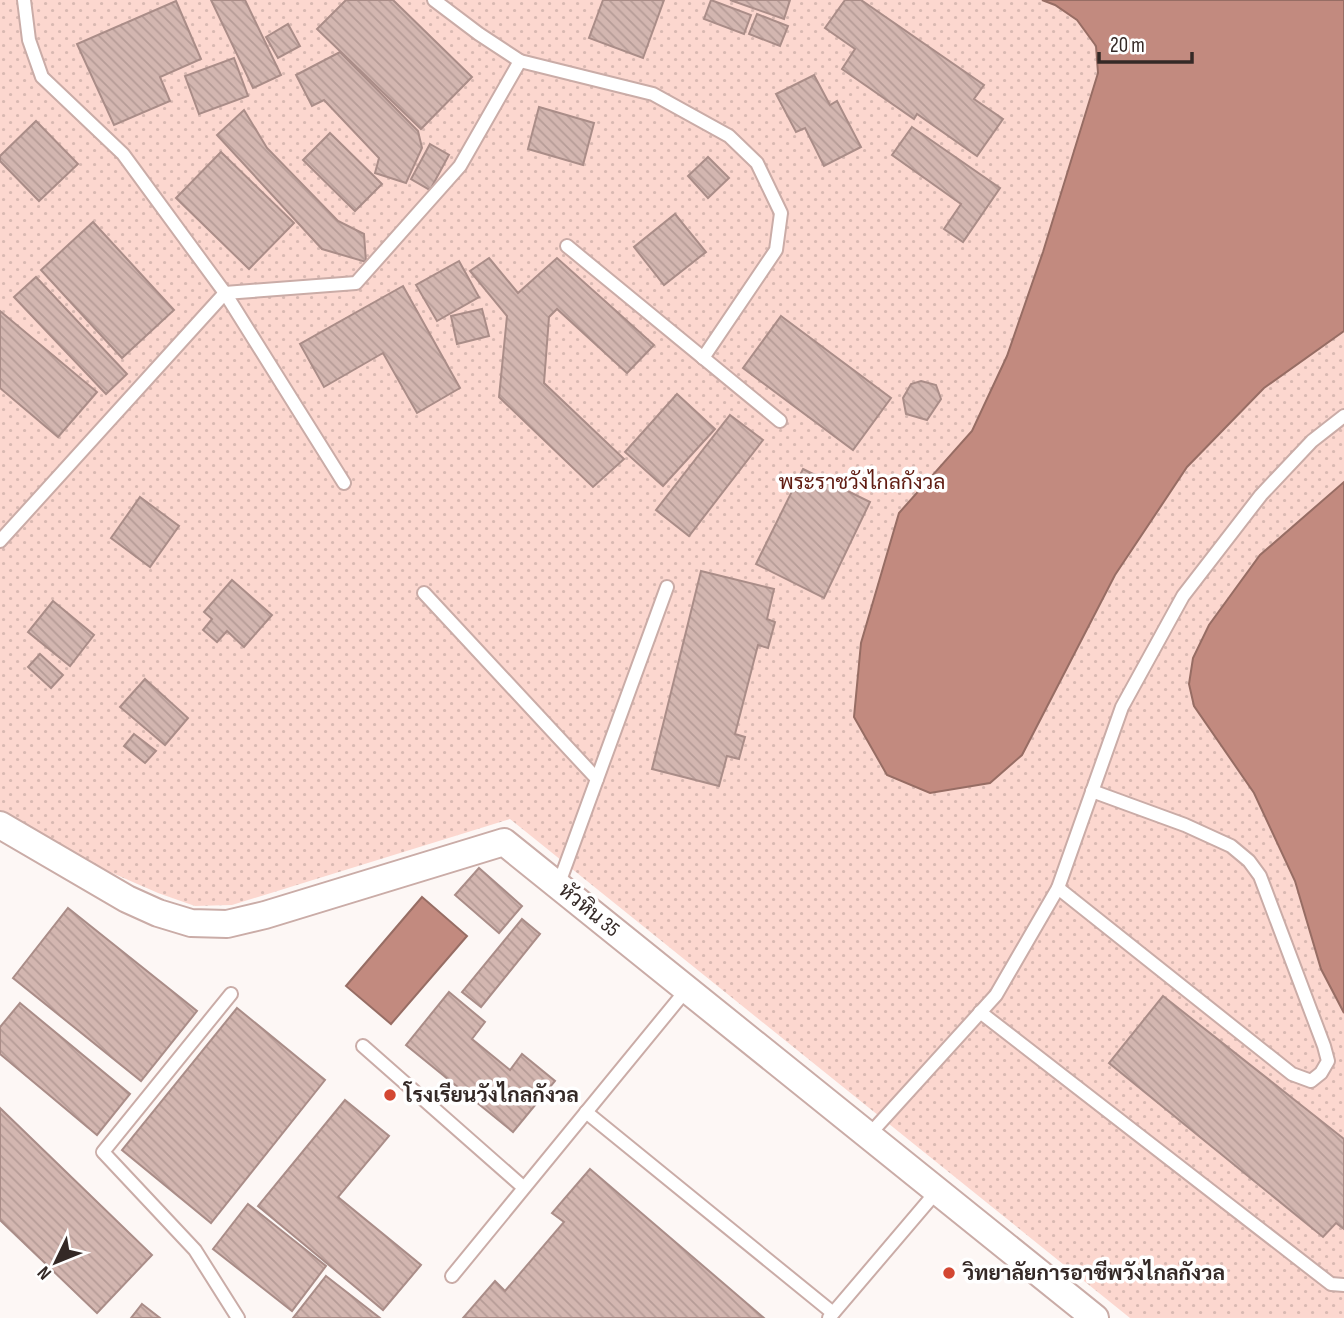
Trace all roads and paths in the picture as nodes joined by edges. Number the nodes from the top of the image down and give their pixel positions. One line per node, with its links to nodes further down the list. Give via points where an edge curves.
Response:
1 (24, 0): 5 (lane, via 29,40 43,77 123,154)
2 (434, 0): 3 (lane)
3 (520, 61): 5 (lane, via 460,166 356,283); 6 (lane, via 653,94 729,136 757,163 781,213 776,250)
4 (567, 246): 6 (lane)
5 (225, 293): 9 (lane); 10 (lane)
6 (703, 358): 8 (lane)
7 (1344, 416): 14 (lane, via 1312,441 1261,495 1184,596 1122,706)
8 (780, 421)
9 (344, 483)
10 (0, 541)
11 (667, 587): 13 (lane)
12 (424, 593): 13 (lane)
13 (597, 779): 16 (lane)
14 (1092, 791): 17 (lane); 17 (lane, via 1185,825 1231,846 1250,861 1260,876 1324,1046 1328,1061 1321,1073 1311,1081 1292,1074)
15 (0, 825): 16 (street, หัวหิน 35, via 127,900 191,923 227,924 265,915 504,842)
16 (558, 886): 18 (street, หัวหิน 35)
17 (1058, 887): 20 (lane, via 996,995)
18 (687, 989): 22 (lane); 23 (street, หัวหิน 35)
19 (231, 994): 29 (lane, via 103,1152 195,1250)
20 (980, 1012): 23 (lane); 27 (lane, via 1331,1284)
21 (363, 1046): 24 (lane)
22 (586, 1112): 24 (lane); 28 (lane)
23 (868, 1136): 25 (street, หัวหิน 35)
24 (523, 1188): 26 (lane)
25 (937, 1191): 28 (lane); 30 (street, หัวหิน 35)
26 (452, 1276)
27 (1344, 1285)
28 (831, 1315)
29 (238, 1318)
30 (1095, 1318)

